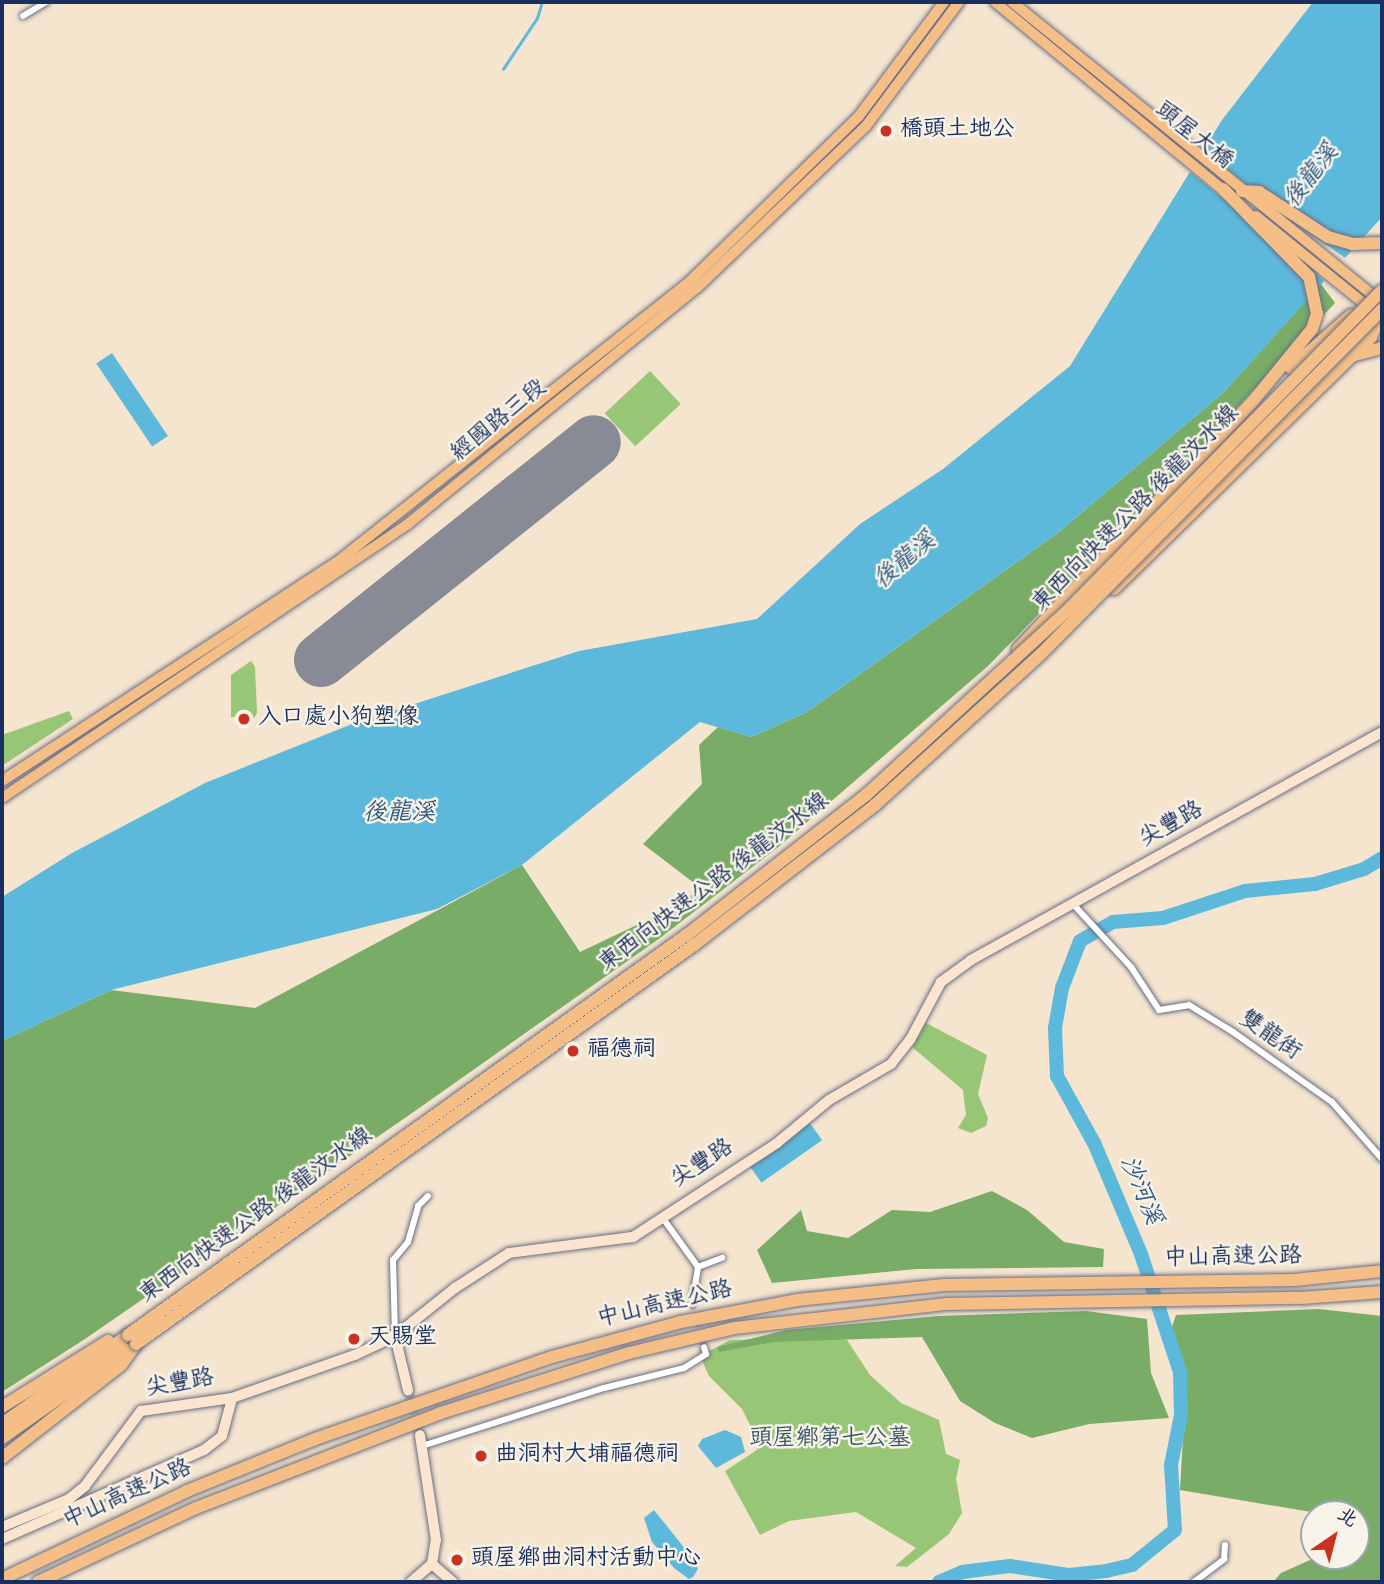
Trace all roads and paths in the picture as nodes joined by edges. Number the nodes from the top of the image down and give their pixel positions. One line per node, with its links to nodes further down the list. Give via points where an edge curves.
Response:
1 (46, 2): 5 (street)
2 (944, 2): 17 (main road, 經國路三段, via 859,116 691,280 337,562)
3 (959, 2): 18 (main road, 經國路三段, via 866,126 698,288 408,524)
4 (1003, 3): 6 (main road, 頭屋大橋); 7 (main road, 頭屋大橋)
5 (23, 16)
6 (1223, 189): 10 (main road, 頭屋大橋); 13 (highway, via 1297,262 1315,295 1317,314 1306,341)
7 (1242, 191): 8 (highway, via 1259,192 1328,237 1352,244); 10 (main road, 頭屋大橋)
8 (1382, 243)
9 (1382, 282): 10 (highway)
10 (1375, 304): 12 (highway, via 1371,337); 13 (highway, via 1330,334); 14 (highway, 東西向快速公路 後龍汶水線, bridge); 15 (highway, 東西向快速公路 後龍汶水線, bridge)
11 (1382, 348): 12 (highway)
12 (1351, 356): 14 (highway, via 1067,635)
13 (1254, 400): 15 (highway, bridge)
14 (1041, 654): 29 (highway, 東西向快速公路 後龍汶水線, bridge, via 875,805 760,896)
15 (975, 699): 29 (highway, 東西向快速公路 後龍汶水線, bridge, via 866,795 688,934)
16 (1382, 732): 19 (street, 尖豐路)
17 (2, 781)
18 (2, 798)
19 (1073, 904): 20 (street, 雙龍街, via 1130,967 1159,1010 1189,1005 1233,1032 1332,1102); 22 (street, 尖豐路, via 941,982 910,1040 891,1064 829,1100 777,1143)
20 (1382, 1160)
21 (428, 1196): 28 (street, via 418,1206 408,1242 393,1260)
22 (662, 1217): 24 (street); 28 (street, 尖豐路, via 633,1237 509,1252 465,1280)
23 (722, 1258): 24 (street)
24 (698, 1266): 27 (street)
25 (1382, 1271): 43 (highway, 中山高速公路, via 1204,1282 872,1291 730,1311 624,1336 314,1439 187,1491)
26 (1382, 1292): 44 (highway, 中山高速公路, via 874,1309 735,1328 629,1353 441,1413 195,1508)
27 (692, 1304)
28 (395, 1336): 31 (street); 32 (street, 尖豐路, via 355,1355)
29 (132, 1340): 33 (highway, via 101,1344); 34 (highway, 東西向快速公路 後龍汶水線); 36 (highway, 東西向快速公路 後龍汶水線); 38 (highway, via 121,1365)
30 (704, 1347): 37 (street, via 706,1354 684,1368 604,1388)
31 (408, 1390)
32 (232, 1398): 39 (street, 尖豐路, via 141,1412 85,1486 69,1499); 40 (street, via 222,1436 204,1450)
33 (2, 1407)
34 (2, 1424)
35 (419, 1435): 37 (street)
36 (2, 1438)
37 (422, 1446): 42 (street, via 436,1540)
38 (2, 1458)
39 (2, 1527)
40 (2, 1539)
41 (1226, 1545): 47 (street, via 1224,1559)
42 (432, 1564): 45 (street); 46 (street)
43 (2, 1579)
44 (38, 1582)
45 (411, 1582)
46 (453, 1582)
47 (1194, 1582)

